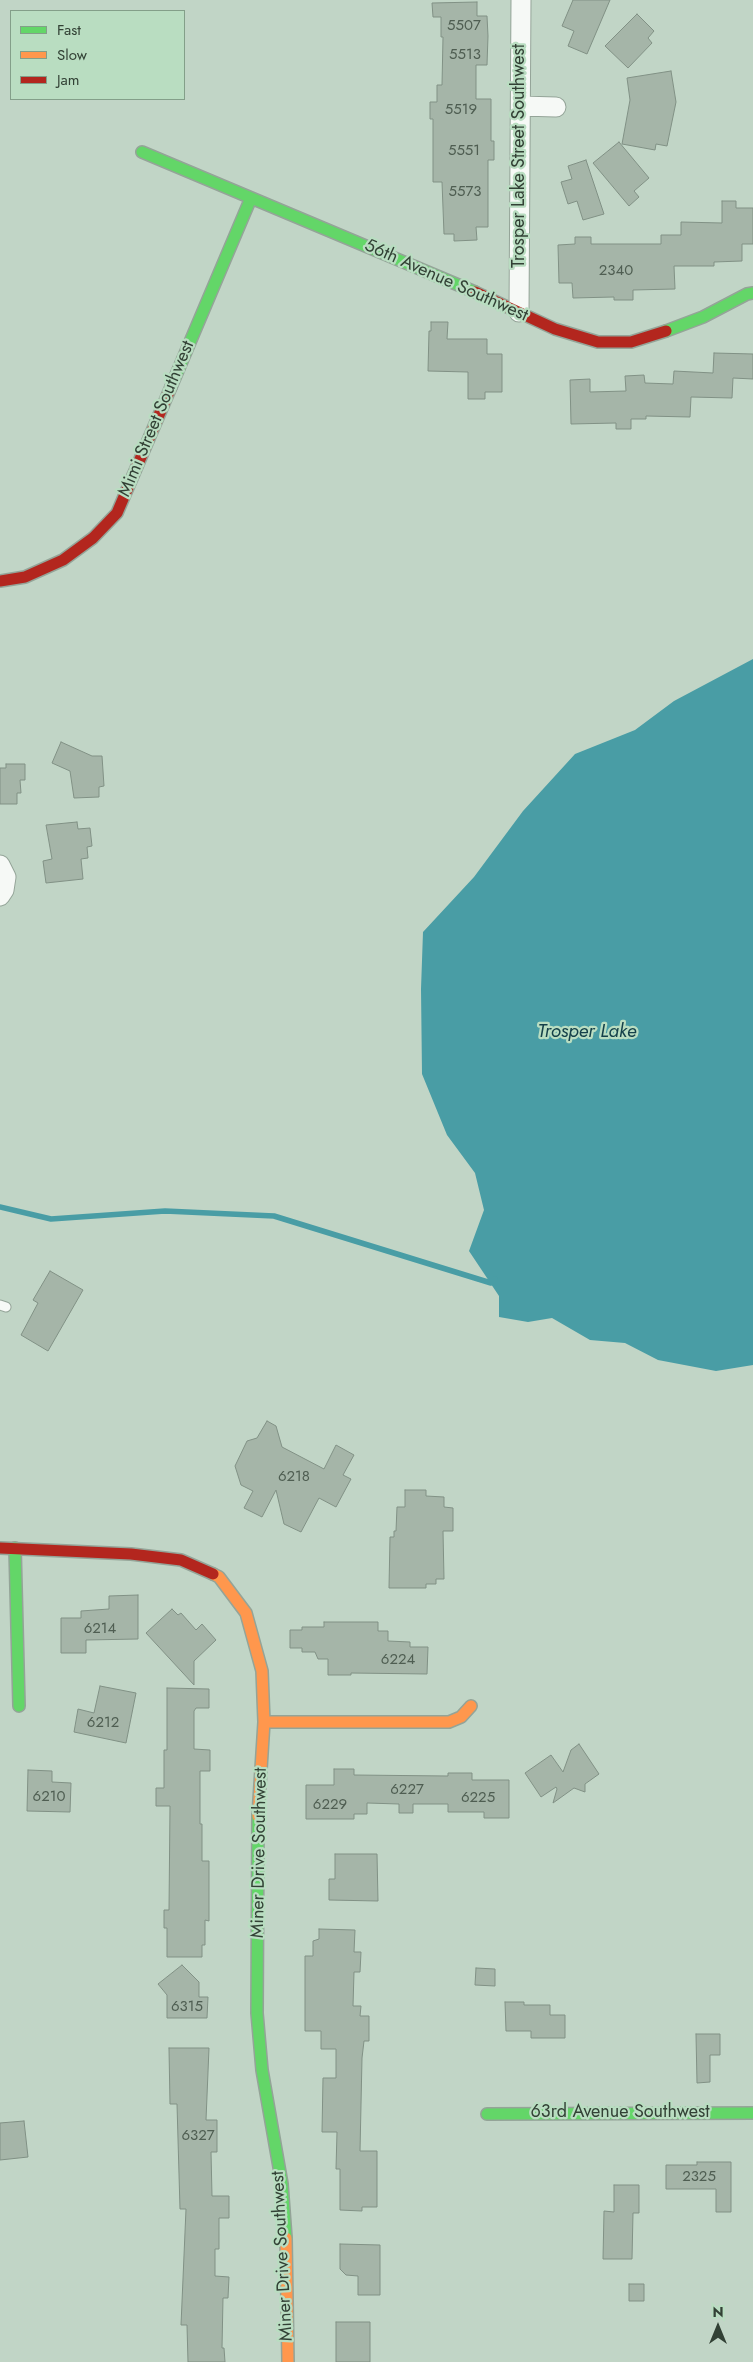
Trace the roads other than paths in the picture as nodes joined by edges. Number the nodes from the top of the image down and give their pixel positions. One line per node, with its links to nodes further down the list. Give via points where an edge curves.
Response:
1 (521, 0): 2 (street, Trosper Lake Street Southwest)
2 (521, 106): 3 (street); 7 (street, Trosper Lake Street Southwest)
3 (556, 107)
4 (142, 152): 5 (street, 56th Avenue Southwest)
5 (251, 198): 7 (street, 56th Avenue Southwest); 8 (street, Mimi Street Southwest, via 117,513 93,538 63,560 25,577)
6 (753, 293): 7 (street, 56th Avenue Southwest, via 703,317 631,342 613,343 573,336)
7 (519, 312)
8 (0, 581)
9 (0, 865): 10 (street, via 6,884)
10 (0, 896)
11 (0, 1548): 12 (street, Miner Drive Southwest)
12 (16, 1548): 13 (street); 15 (street, Miner Drive Southwest, via 181,1560 219,1577 246,1613 262,1671)
13 (19, 1706)
14 (471, 1706): 15 (street, via 461,1717 449,1722)
15 (264, 1722): 18 (street, Miner Drive Southwest, via 258,1814 257,2013 262,2070 282,2184 288,2267)
16 (753, 2113): 17 (street, 63rd Avenue Southwest)
17 (487, 2114)
18 (288, 2362)

